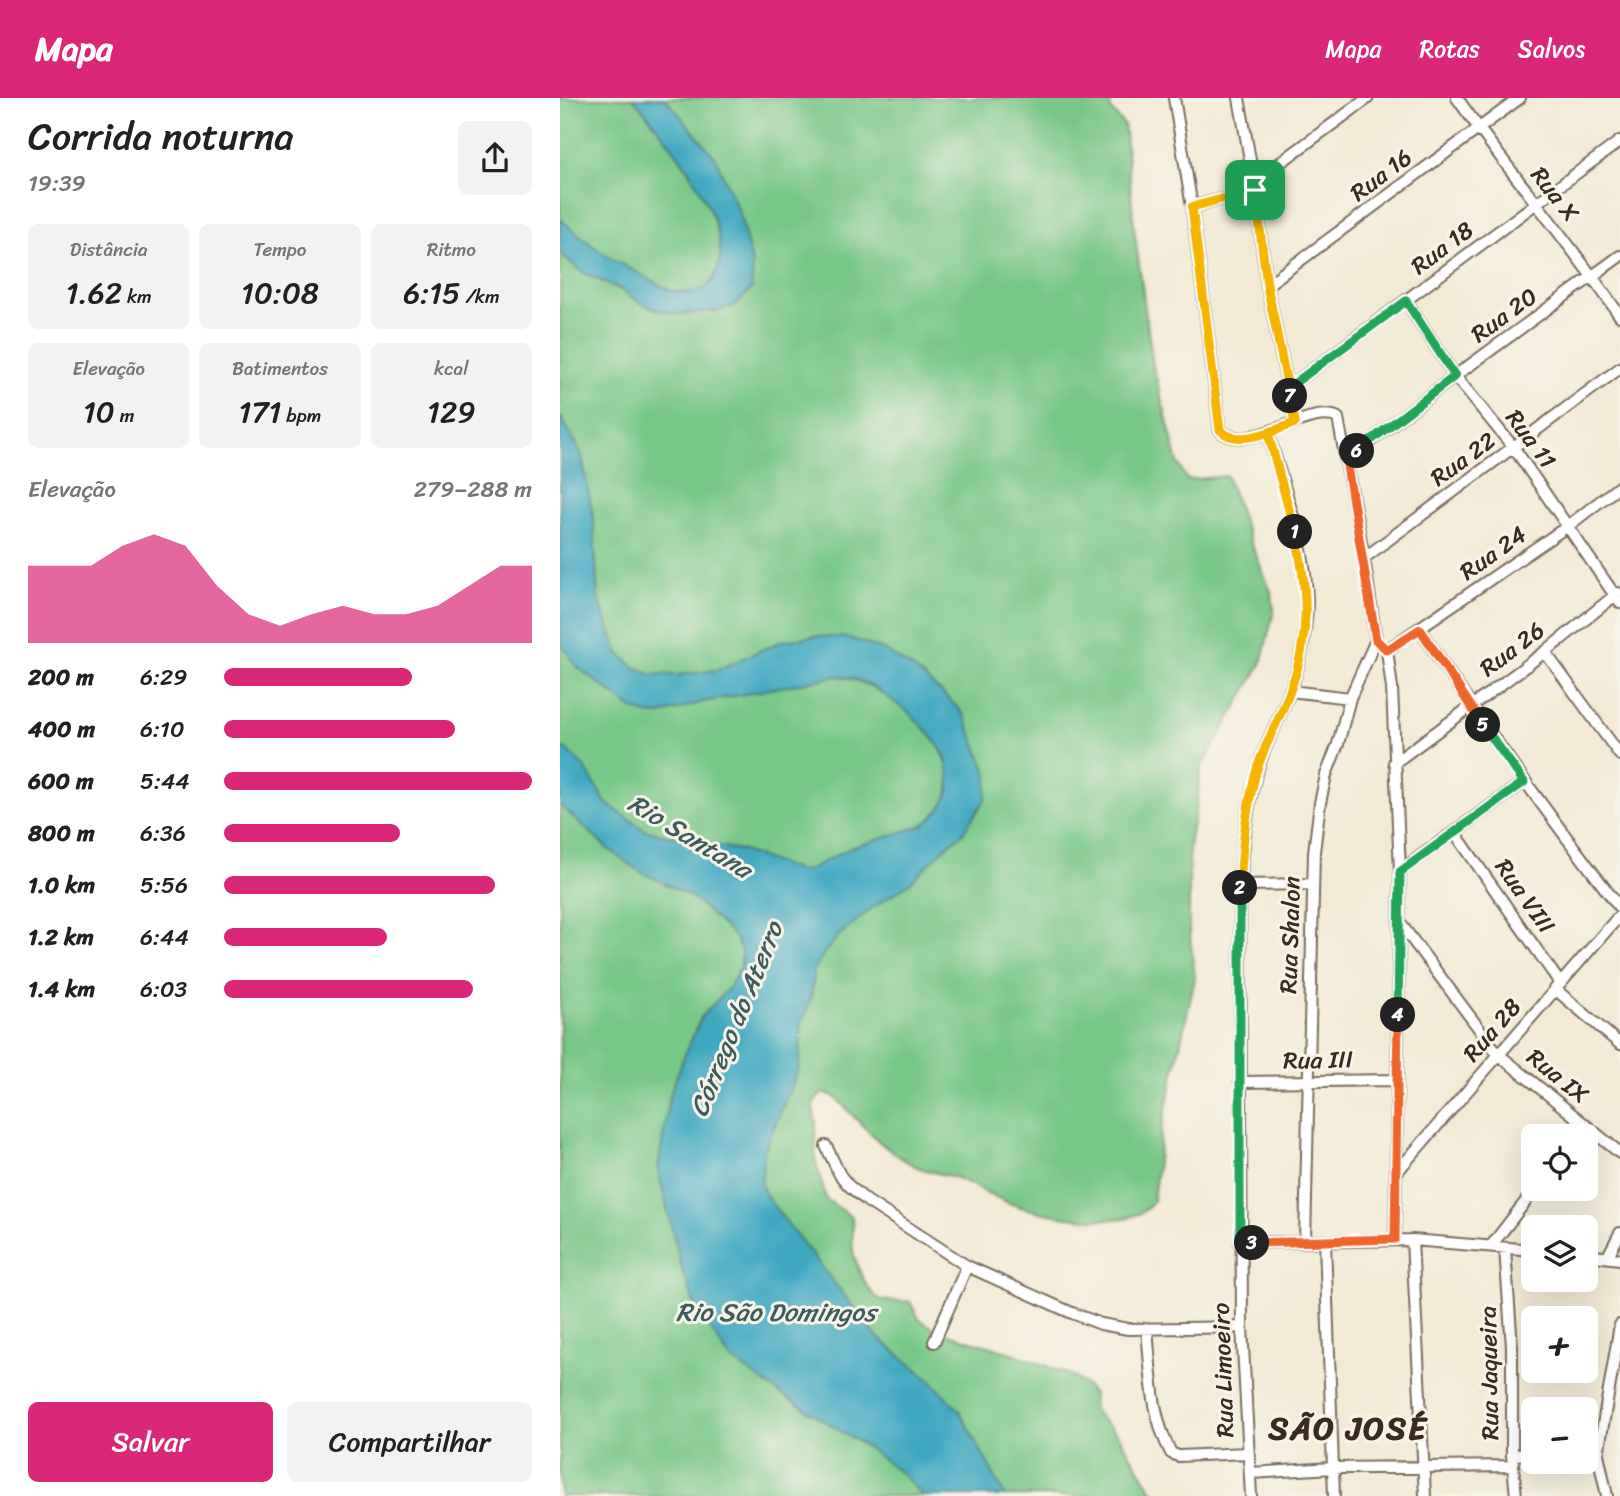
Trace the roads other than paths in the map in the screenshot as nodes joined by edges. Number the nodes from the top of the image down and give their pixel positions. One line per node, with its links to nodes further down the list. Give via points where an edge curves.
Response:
1 (1174, 98): 10 (street)
2 (1239, 98): 8 (street)
3 (1368, 98): 8 (street)
4 (1457, 98): 6 (street, Rua X)
5 (1520, 98): 6 (street, Rua 16)
6 (1479, 129): 9 (street, Rua X); 13 (street, Rua 16)
7 (1620, 141): 9 (street, Rua 18)
8 (1255, 186): 10 (street); 13 (street)
9 (1535, 204): 12 (street, Rua X); 14 (street, Rua 18)
10 (1192, 207): 20 (street, via 1218,426 1222,433 1244,437)
11 (1620, 256): 12 (street, Rua 20)
12 (1593, 276): 15 (street, Rua X); 17 (street, Rua 20)
13 (1267, 285): 18 (street)
14 (1406, 301): 17 (street, Rua 11); 18 (street, Rua 18)
15 (1620, 316)
16 (1620, 368): 21 (street, Rua 22)
17 (1455, 376): 21 (street, Rua 11); 22 (street, Rua 20)
18 (1288, 388): 19 (street)
19 (1295, 423): 20 (street); 22 (street, via 1335,416 1341,425)
20 (1268, 433): 31 (street, Rua Limoeiro, via 1293,519 1307,601 1305,631)
21 (1514, 448): 24 (street, Rua 11); 25 (street, Rua 22)
22 (1346, 460): 25 (street)
23 (1620, 486): 24 (street, Rua 24)
24 (1568, 526): 26 (street, Rua 11); 27 (street, Rua 24)
25 (1364, 558): 28 (street)
26 (1618, 597): 30 (street, Rua 26)
27 (1420, 629): 29 (street, Rua 24); 33 (street)
28 (1376, 640): 29 (street); 32 (street, Rua Shalon)
29 (1387, 650): 35 (street)
30 (1545, 652): 33 (street, Rua 26); 34 (street)
31 (1290, 691): 32 (street); 40 (street, Rua Limoeiro, via 1258,766 1247,815)
32 (1350, 698): 39 (street, Rua Shalon, via 1320,803)
33 (1470, 706): 35 (street, Rua 26); 36 (street)
34 (1620, 755)
35 (1394, 763): 38 (street)
36 (1524, 782): 37 (street); 41 (street)
37 (1455, 833): 38 (street); 44 (street, Rua VIII)
38 (1400, 872): 43 (street)
39 (1312, 884): 40 (street); 49 (street, Rua Shalon)
40 (1240, 886): 48 (street, Rua Limoeiro)
41 (1620, 908)
42 (1620, 915): 44 (street, Rua 28)
43 (1400, 923): 46 (street, Rua IX); 47 (street)
44 (1558, 986): 45 (street, Rua VIII); 46 (street, Rua 28)
45 (1620, 1044)
46 (1499, 1055): 50 (street, Rua IX); 54 (street, Rua 28)
47 (1397, 1080): 49 (street, Rua III); 54 (street)
48 (1240, 1082): 49 (street, Rua III); 61 (street, Rua Limoeiro)
49 (1307, 1083): 59 (street, Rua Shalon)
50 (1584, 1124)
51 (1598, 1135): 53 (street, Rua IX)
52 (826, 1146): 68 (street, via 848,1185)
53 (1620, 1153)
54 (1396, 1173): 57 (street)
55 (1526, 1201): 62 (street)
56 (1620, 1233): 66 (street)
57 (1395, 1239): 58 (street); 60 (street)
58 (1412, 1240): 62 (street); 78 (street)
59 (1305, 1242): 60 (street); 61 (street)
60 (1325, 1242): 77 (street)
61 (1240, 1243): 70 (street, Rua Limoeiro)
62 (1491, 1246): 63 (street)
63 (1506, 1248): 64 (street); 76 (street, Rua Jaqueira)
64 (1521, 1249)
65 (1598, 1256): 66 (street)
66 (1608, 1256): 67 (street)
67 (1620, 1259)
68 (967, 1266): 71 (street, via 1101,1324); 72 (street)
69 (1620, 1325): 74 (street)
70 (1242, 1327): 71 (street); 73 (street, Rua Limoeiro)
71 (1147, 1329): 73 (street, via 1153,1395 1161,1433 1171,1453)
72 (934, 1342)
73 (1248, 1453): 79 (street, Rua Limoeiro)
74 (1598, 1454): 84 (street)
75 (1521, 1458): 76 (street)
76 (1513, 1460): 78 (street); 83 (street, Rua Jaqueira)
77 (1333, 1468): 78 (street); 79 (street); 81 (street)
78 (1424, 1468): 82 (street)
79 (1250, 1472): 80 (street, Rua Limoeiro)
80 (1251, 1496)
81 (1334, 1496)
82 (1424, 1496)
83 (1516, 1496)
84 (1606, 1496)

